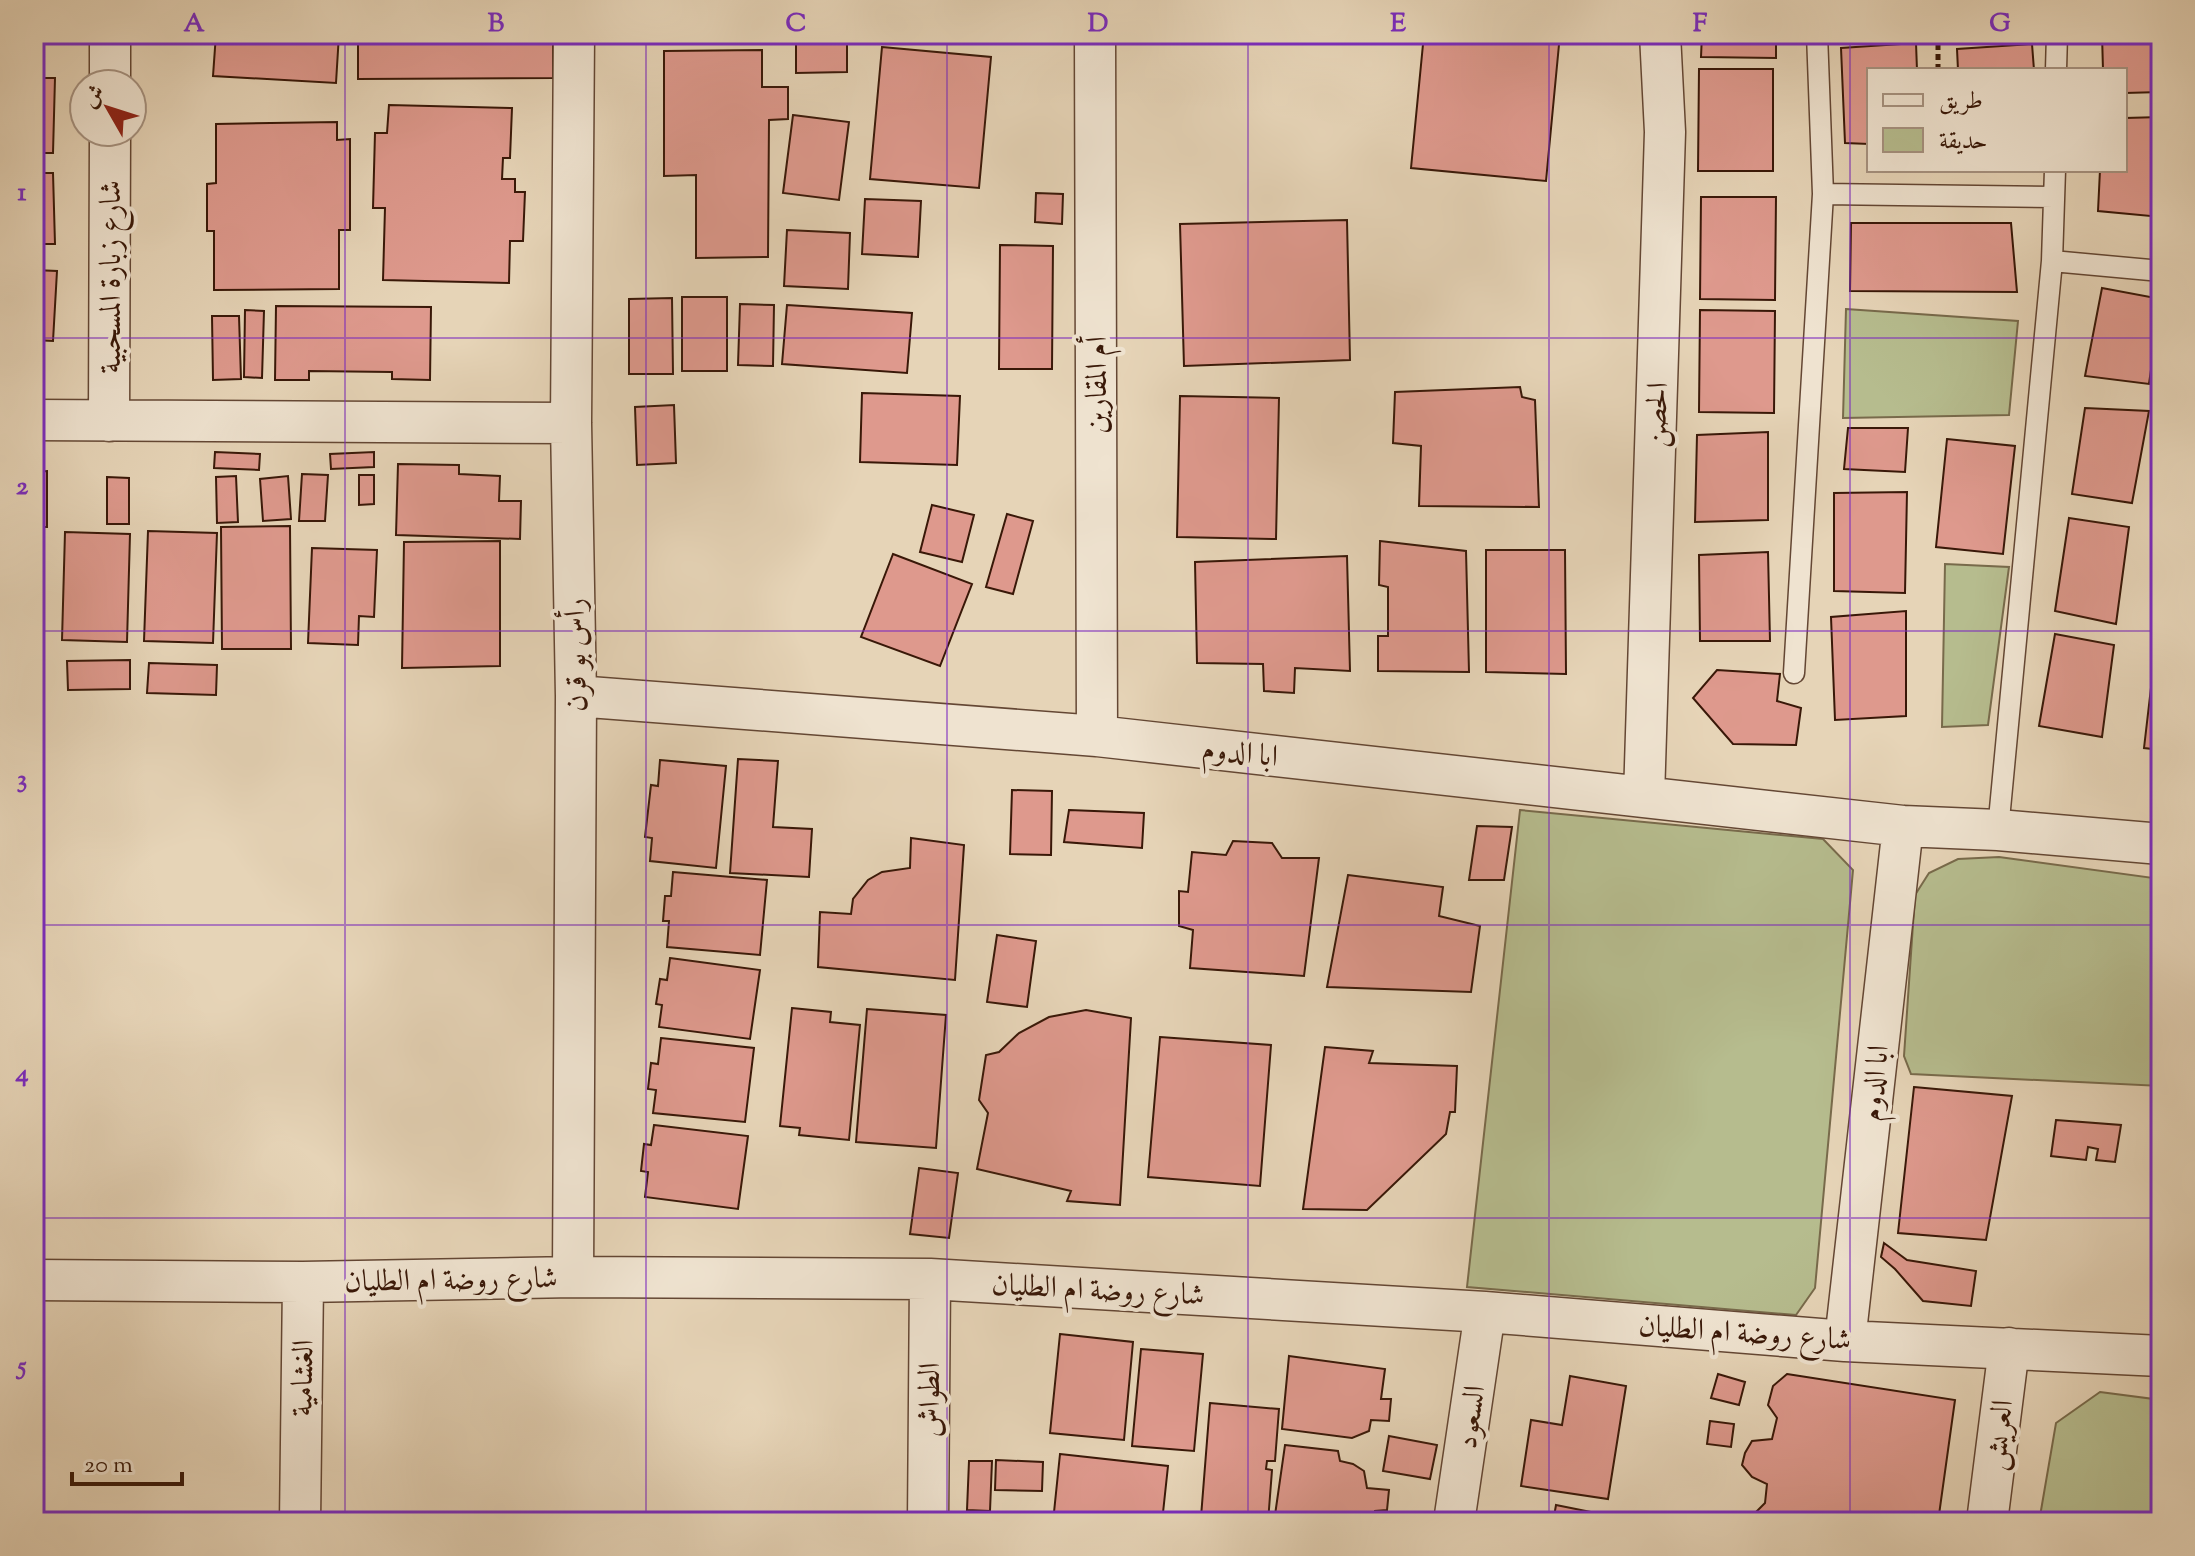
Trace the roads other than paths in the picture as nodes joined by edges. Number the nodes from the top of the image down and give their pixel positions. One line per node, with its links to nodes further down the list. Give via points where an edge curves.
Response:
1 (110, 34): 7 (street)
2 (574, 34): 17 (street, رأس بو قرن)
3 (1095, 34): 20 (street, أم المقارين)
4 (1660, 34): 21 (street, الحصن, via 1665,132)
5 (1817, 34): 11 (lane)
6 (2057, 34): 8 (lane)
7 (110, 68)
8 (2056, 68)
9 (110, 148): 16 (street, شارع زبارة المسحبية)
10 (2055, 172): 12 (lane)
11 (1823, 194): 12 (lane); 18 (lane)
12 (2054, 197): 13 (lane)
13 (2052, 261): 14 (lane); 23 (lane)
14 (2161, 271)
15 (34, 420): 16 (street)
16 (109, 421): 17 (street)
17 (571, 423): 19 (street, رأس بو قرن)
18 (1794, 673)
19 (576, 696): 20 (street, ابا الدوم); 25 (street, رأس بو قرن)
20 (1097, 736): 21 (street, ابا الدوم)
21 (1644, 797): 22 (street, ابا الدوم)
22 (1903, 826): 23 (street, ابا الدوم); 30 (street, ابا الدوم)
23 (1998, 830): 24 (street, ابا الدوم)
24 (2161, 844)
25 (573, 1277): 26 (street, شارع روضة ام الطليان); 28 (street, شارع روضة ام الطليان)
26 (930, 1279): 29 (street, شارع روضة ام الطليان); 34 (street, الطواش)
27 (34, 1280): 28 (street, شارع روضة ام الطليان)
28 (303, 1282): 33 (street, الغشامية)
29 (1485, 1312): 30 (street, شارع روضة ام الطليان); 35 (street, السعود)
30 (1845, 1341): 31 (street, شارع روضة ام الطليان)
31 (2009, 1348): 32 (street, شارع روضة ام الطليان); 36 (street, العريش)
32 (2161, 1356)
33 (300, 1522)
34 (928, 1522)
35 (1454, 1522)
36 (1987, 1522)

